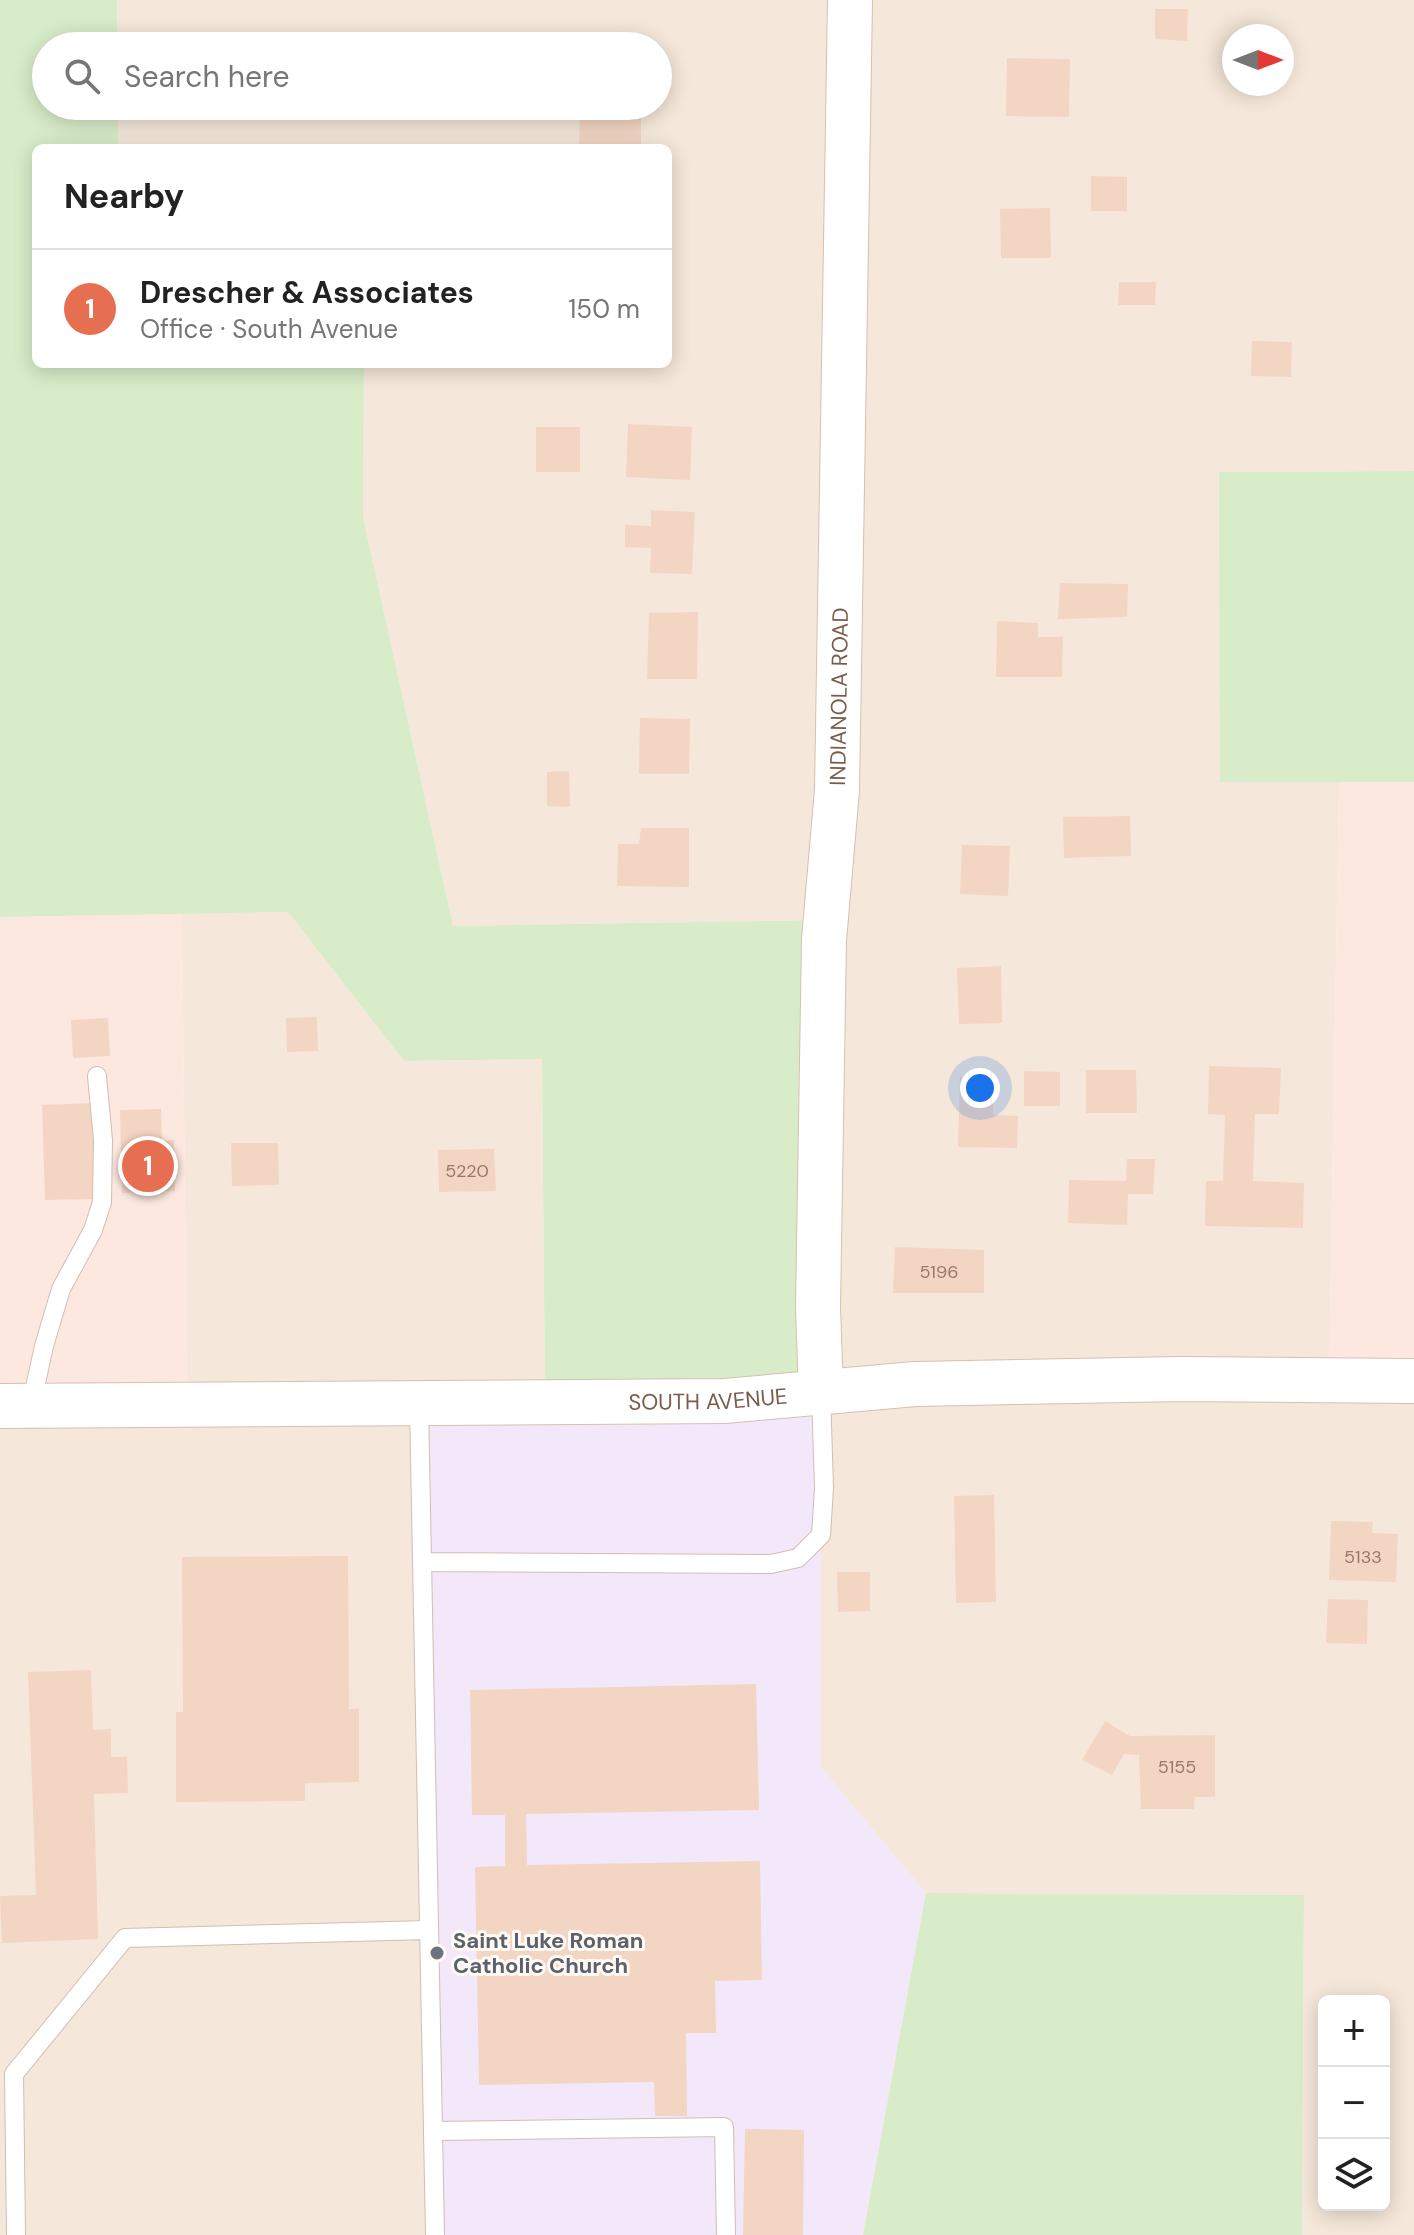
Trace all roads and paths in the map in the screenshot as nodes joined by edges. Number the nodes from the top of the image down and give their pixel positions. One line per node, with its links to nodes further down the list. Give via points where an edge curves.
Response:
1 (850, 0): 4 (street, INDIANOLA ROAD, via 837,790 824,940)
2 (97, 1076): 6 (lane, via 102,1202)
3 (1414, 1381): 4 (street, SOUTH AVENUE, via 1181,1379 915,1384)
4 (821, 1392): 5 (street, SOUTH AVENUE, via 725,1401); 7 (lane, via 821,1535 798,1558 771,1564)
5 (419, 1404): 6 (street, SOUTH AVENUE); 7 (lane)
6 (16, 1406)
7 (422, 1562): 8 (lane)
8 (429, 1930): 9 (lane); 10 (lane, via 125,1938 14,2074)
9 (433, 2131): 11 (lane); 12 (lane, via 724,2127)
10 (16, 2235)
11 (435, 2235)
12 (726, 2235)

